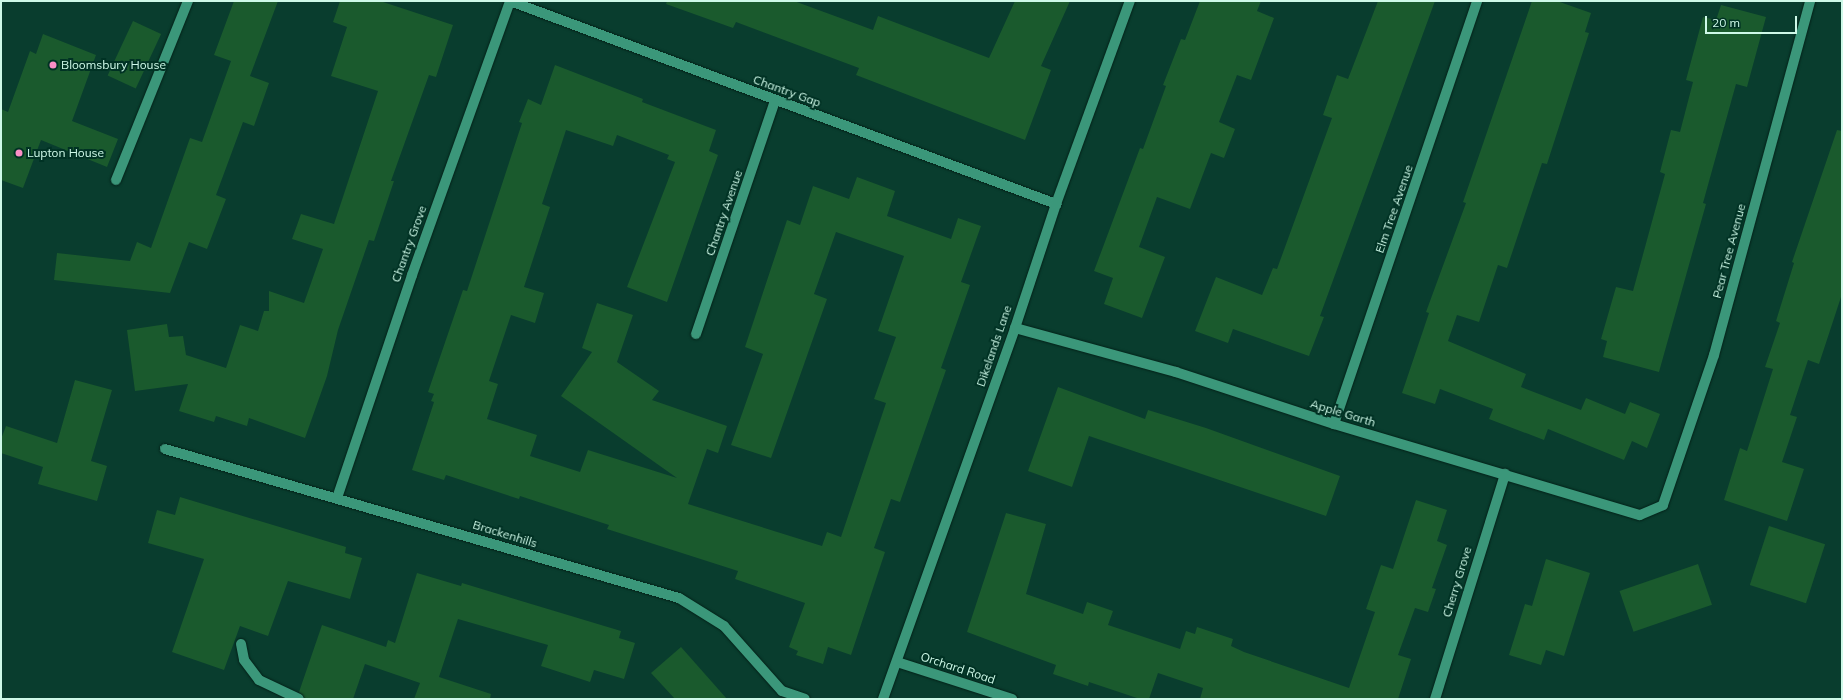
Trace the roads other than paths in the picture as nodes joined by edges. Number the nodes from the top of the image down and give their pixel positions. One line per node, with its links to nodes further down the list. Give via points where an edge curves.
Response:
1 (188, 1): 7 (street)
2 (510, 1): 6 (street, Chantry Gap); 14 (street, Chantry Grove, via 412,274)
3 (1130, 1): 8 (street, Dikelands Lane)
4 (1477, 1): 11 (street, Elm Tree Avenue)
5 (1810, 1): 15 (street, Pear Tree Avenue, via 1714,355)
6 (775, 100): 8 (street, Chantry Gap); 10 (street, Chantry Avenue)
7 (116, 180)
8 (1056, 204): 9 (street, Dikelands Lane)
9 (1015, 328): 11 (street, Apple Garth, via 1176,372); 17 (street, Dikelands Lane)
10 (696, 334)
11 (1334, 424): 13 (street, Apple Garth)
12 (166, 449): 14 (street, Brackenhills)
13 (1505, 474): 15 (street, Apple Garth, via 1640,515); 22 (street, Cherry Grove)
14 (337, 498): 19 (street, Brackenhills, via 679,598 724,626 782,691)
15 (1663, 505)
16 (241, 644): 18 (street, via 244,660 259,680)
17 (897, 662): 20 (street, Dikelands Lane); 21 (street, Orchard Road)
18 (299, 699)
19 (805, 699)
20 (883, 699)
21 (1012, 699)
22 (1435, 699)

